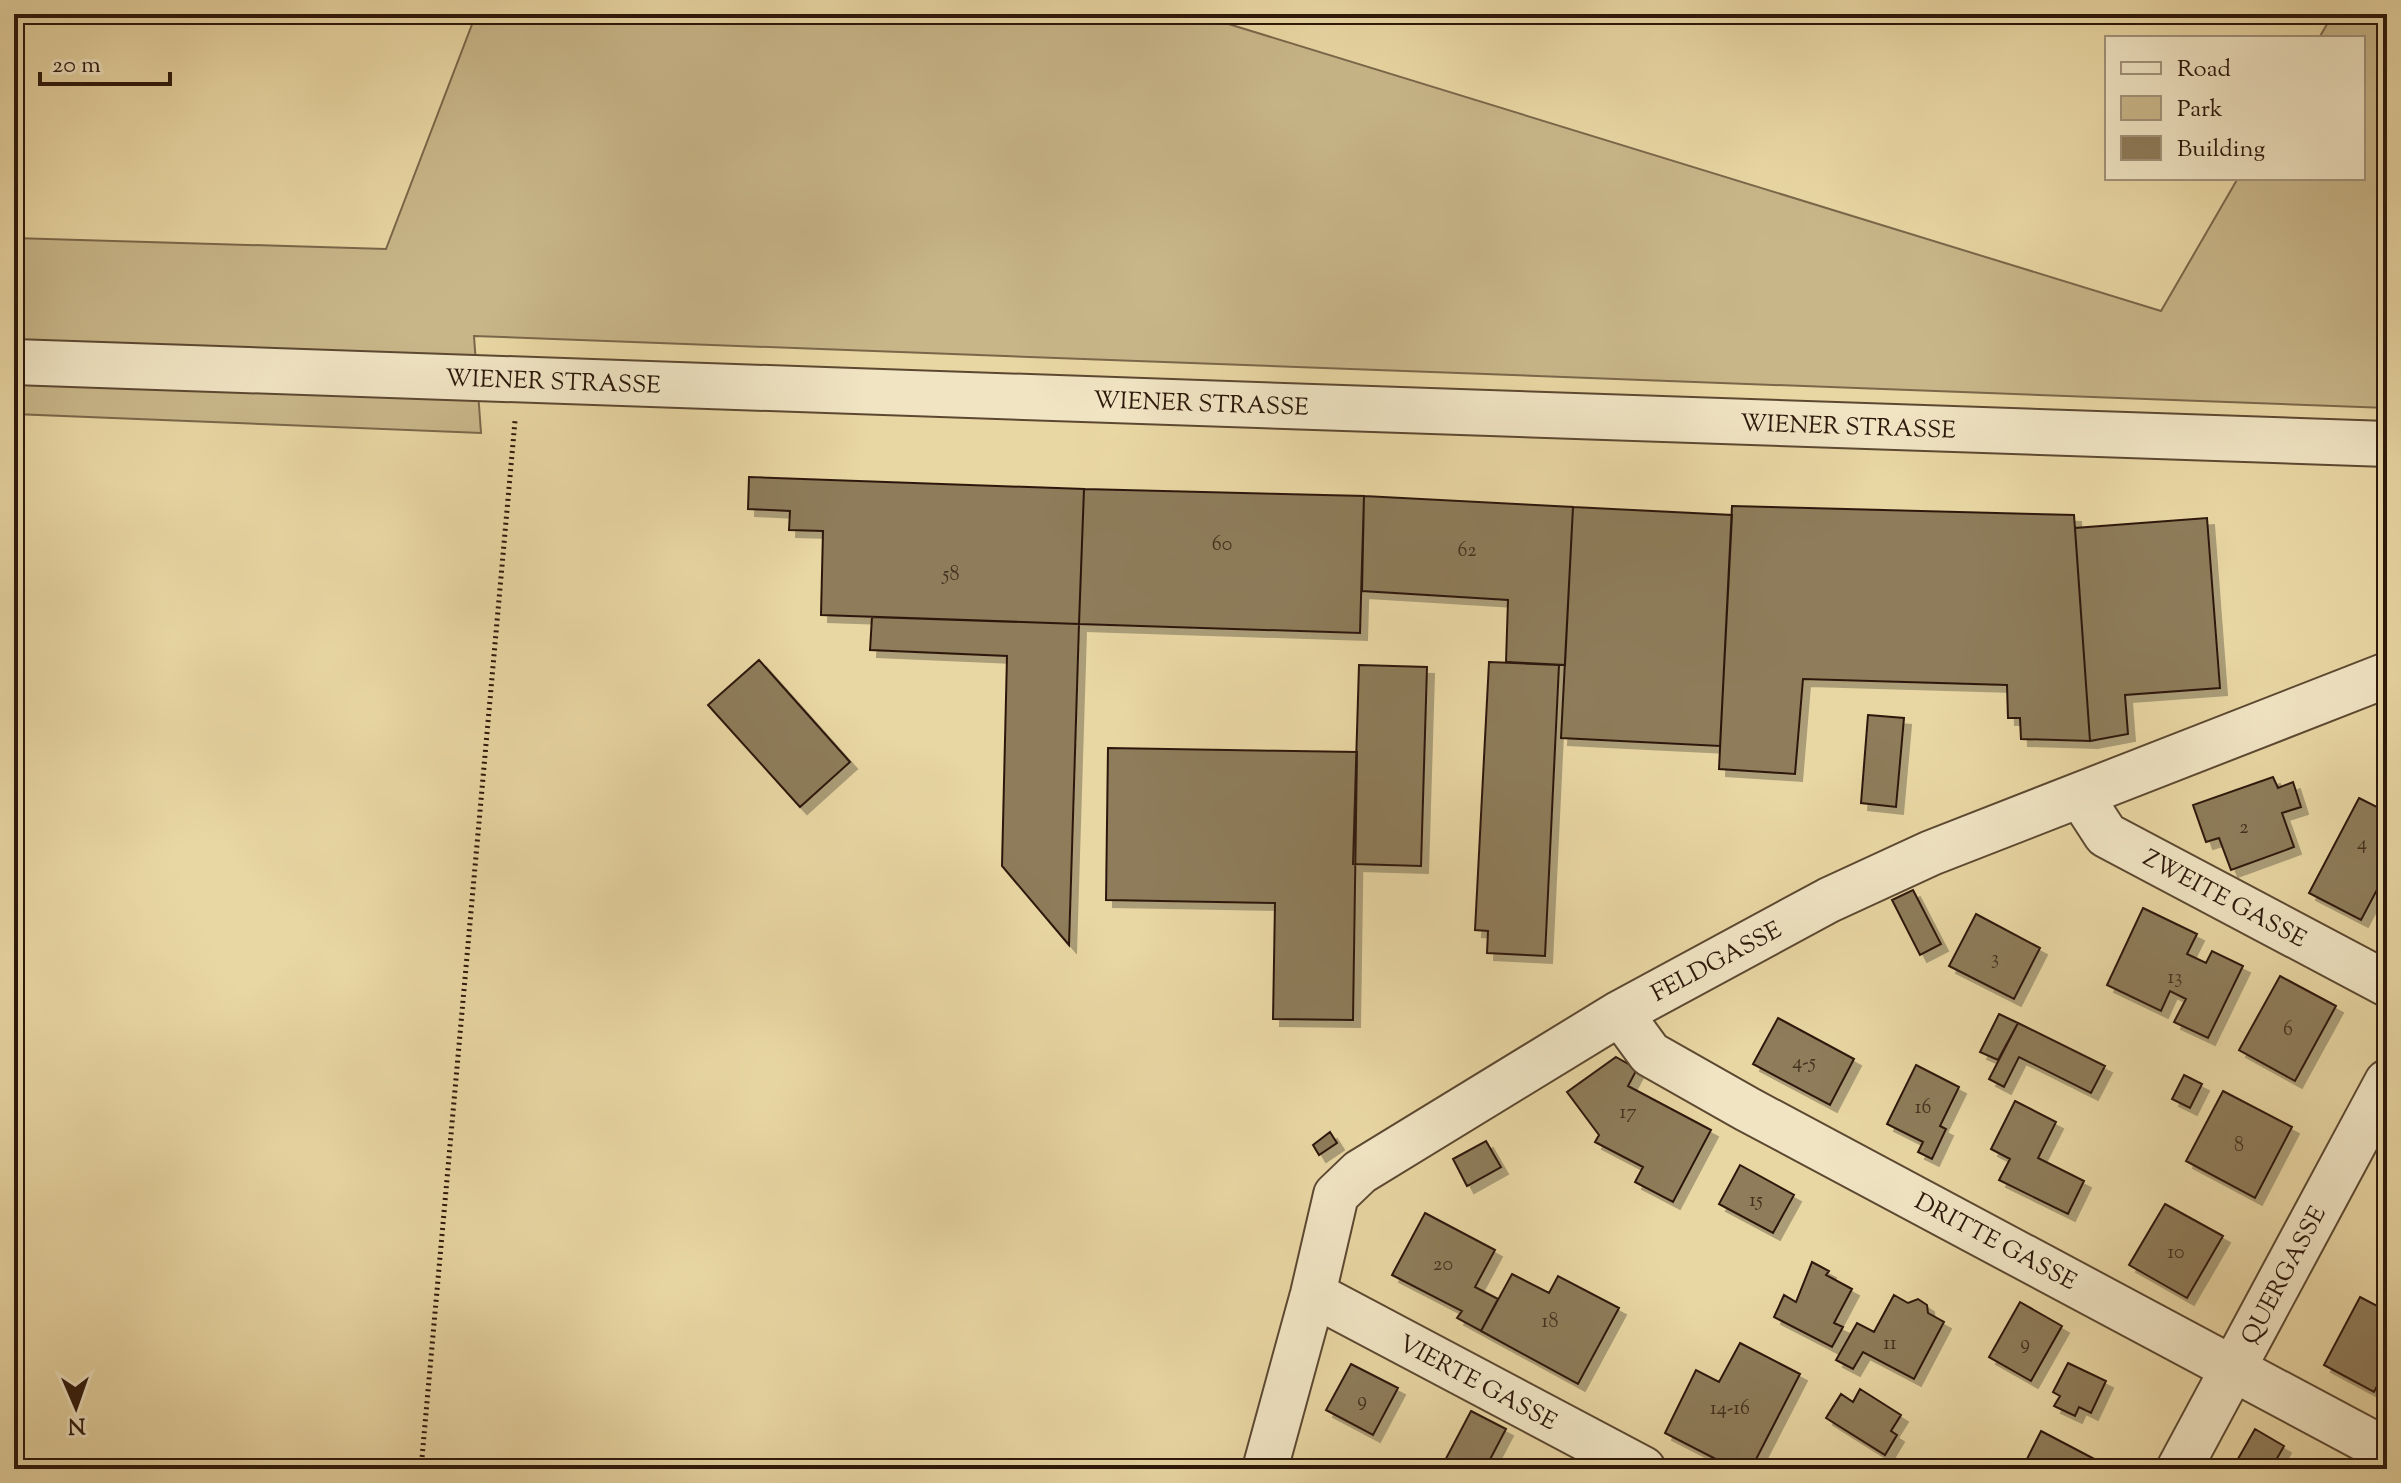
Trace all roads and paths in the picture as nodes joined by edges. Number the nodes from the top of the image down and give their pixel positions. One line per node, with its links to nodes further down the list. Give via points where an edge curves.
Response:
1 (14, 362): 2 (street, WIENER STRASSE)
2 (519, 380): 3 (street, WIENER STRASSE); 12 (path)
3 (2387, 444)
4 (2387, 675): 5 (street, FELDGASSE)
5 (2080, 795): 6 (street, ZWEITE GASSE, via 2106,835); 7 (street, FELDGASSE, via 1829,900)
6 (2387, 984)
7 (1620, 1013): 9 (street, FELDGASSE, via 1360,1172 1336,1195); 10 (street, DRITTE GASSE, via 1650,1054)
8 (2387, 1082): 10 (street, QUERGASSE)
9 (1313, 1294): 13 (street, FELDGASSE); 14 (street, VIERTE GASSE)
10 (2233, 1367): 11 (street, DRITTE GASSE); 15 (street, QUERGASSE)
11 (2387, 1451)
12 (421, 1469)
13 (1265, 1469)
14 (1643, 1469)
15 (2179, 1469)

